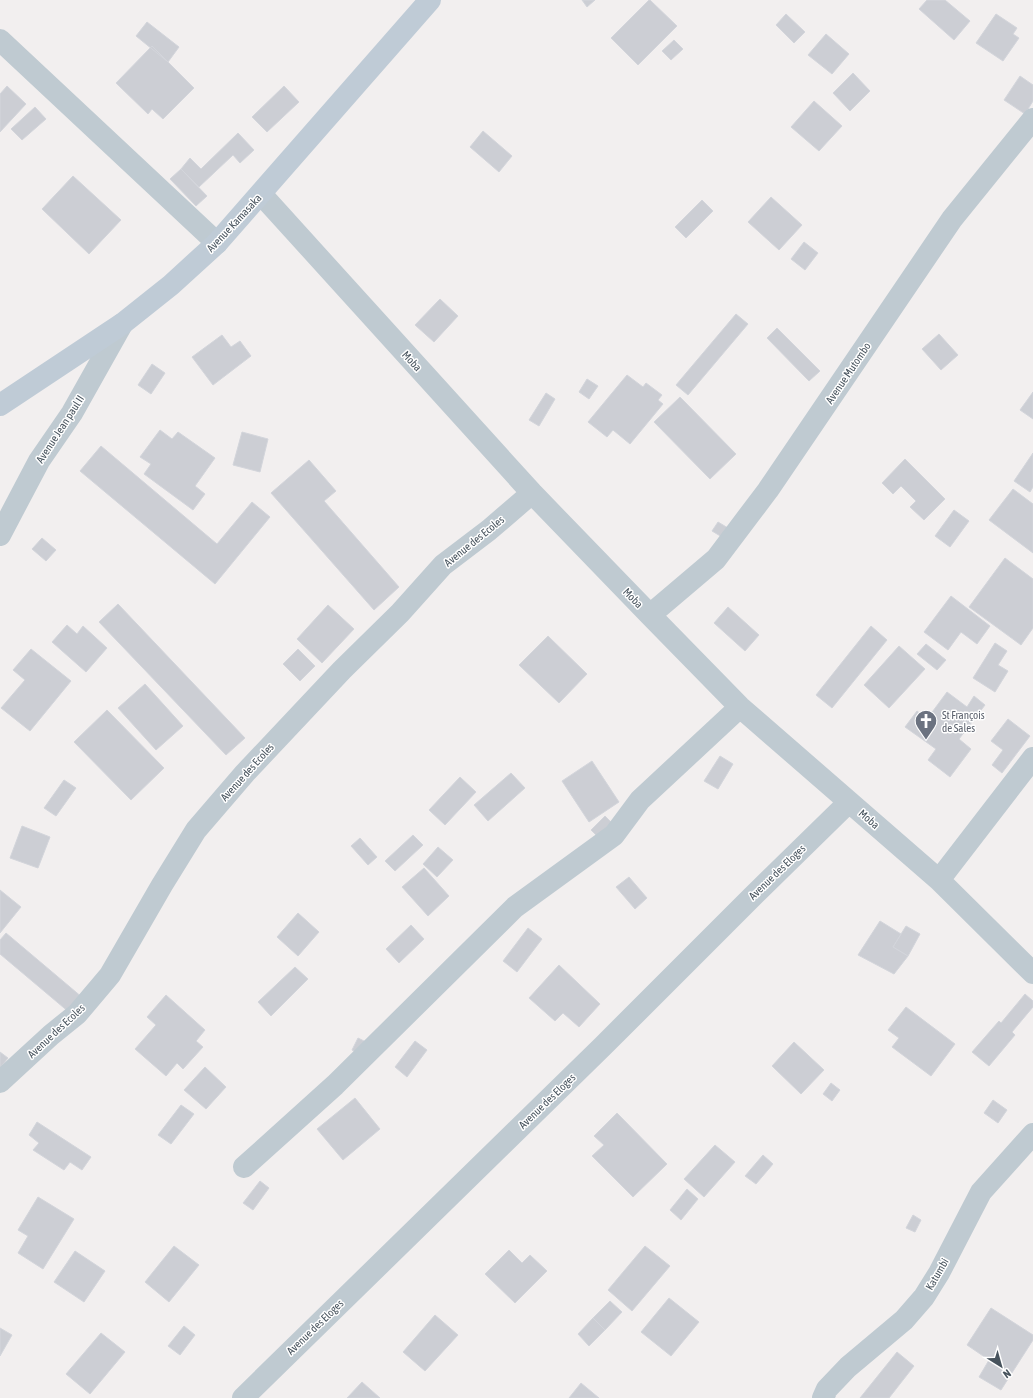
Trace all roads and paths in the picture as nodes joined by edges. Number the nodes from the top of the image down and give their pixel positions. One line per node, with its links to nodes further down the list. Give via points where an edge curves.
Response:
1 (430, 0): 4 (street, Avenue Kamasaka)
2 (0, 40): 5 (street)
3 (1033, 119): 10 (street, Avenue Mutombo, via 952,219 768,490 716,559)
4 (261, 194): 5 (street, Avenue Kamasaka); 8 (street, Moba)
5 (217, 243): 6 (street, Avenue Kamasaka, via 171,285)
6 (122, 324): 7 (street, Avenue Kamasaka); 9 (street, Avenue Jean paul II, via 72,413 39,461)
7 (0, 405)
8 (532, 493): 10 (street, Moba); 16 (street, Avenue des Ecoles, via 443,565 245,773 196,830 110,975 77,1014)
9 (0, 535)
10 (650, 615): 11 (street, Moba)
11 (740, 707): 13 (street, Moba); 18 (street, via 640,800 614,835 515,907 335,1085)
12 (1033, 758): 14 (street)
13 (849, 802): 14 (street, Moba); 19 (street, Avenue des Eloges)
14 (938, 880): 15 (street, Moba)
15 (1033, 973)
16 (0, 1082)
17 (1033, 1134): 20 (street, Katumbi, via 981,1192 924,1297 904,1320 848,1367)
18 (244, 1167)
19 (251, 1395)
20 (822, 1398)

